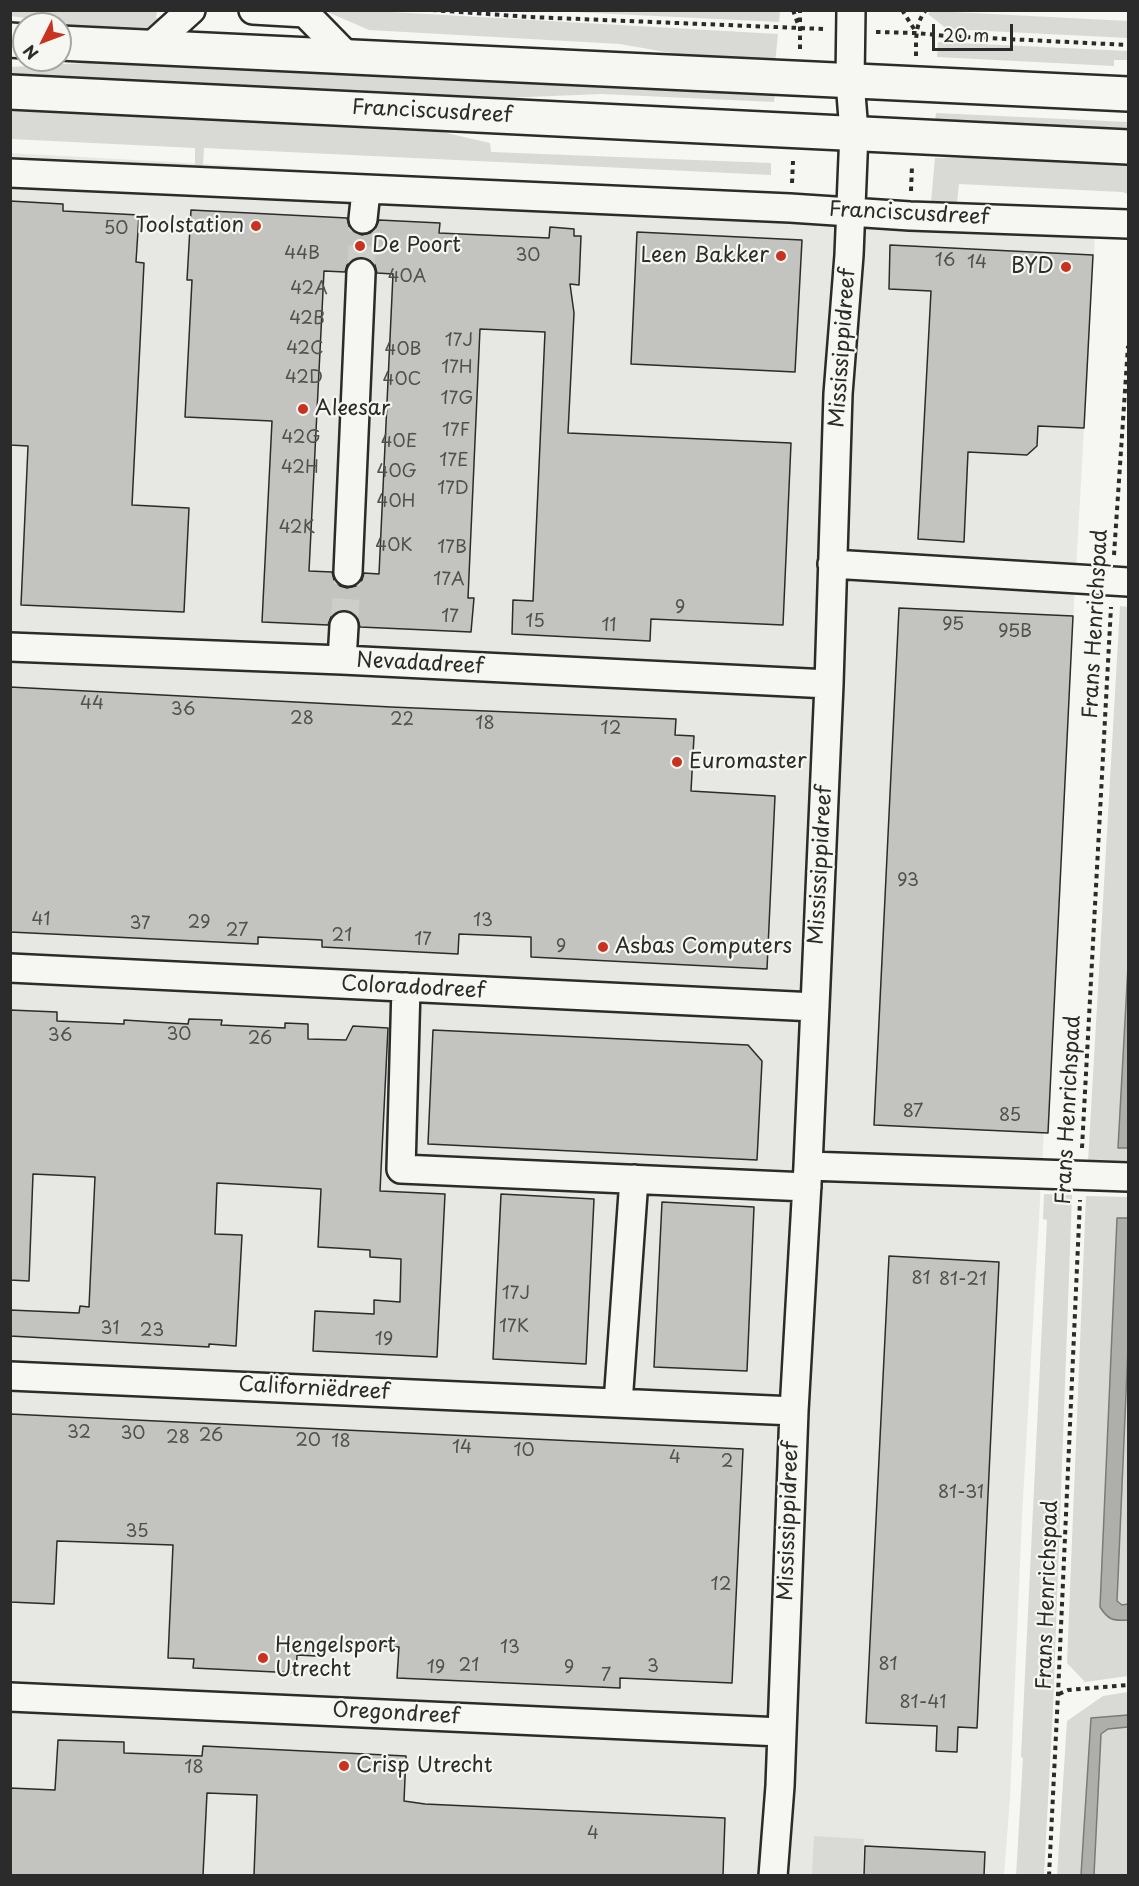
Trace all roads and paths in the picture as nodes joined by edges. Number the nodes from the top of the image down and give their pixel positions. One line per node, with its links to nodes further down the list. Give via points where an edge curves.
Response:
1 (191, 10): 11 (street)
2 (253, 10): 12 (street, via 304,13)
3 (432, 10): 4 (path, via 800,28)
4 (793, 10)
5 (851, 10): 13 (street)
6 (902, 10): 8 (path)
7 (926, 10): 8 (path)
8 (917, 33): 10 (path)
9 (72, 44): 11 (main road)
10 (1128, 45)
11 (149, 48): 12 (main road)
12 (348, 57): 13 (main road)
13 (850, 81): 15 (main road); 16 (street)
14 (10, 92): 16 (main road, Franciscusdreef)
15 (1128, 94)
16 (854, 132): 17 (main road, Franciscusdreef); 20 (street, Mississippidreef)
17 (1128, 147)
18 (10, 173): 19 (street, Franciscusdreef)
19 (366, 191): 20 (street, Franciscusdreef); 21 (street)
20 (850, 212): 22 (street, Franciscusdreef); 25 (street, Mississippidreef)
21 (363, 219)
22 (1128, 224)
23 (361, 273): 26 (street)
24 (1128, 346): 27 (path, Frans Henrichspad)
25 (832, 564): 27 (street); 31 (street, Mississippidreef)
26 (348, 572)
27 (1120, 581): 35 (path, Frans Henrichspad)
28 (344, 626): 30 (street)
29 (10, 647): 30 (street, Nevadadreef)
30 (342, 660): 31 (street, Nevadadreef)
31 (829, 684): 34 (street, Mississippidreef)
32 (10, 968): 33 (street, Coloradodreef)
33 (406, 987): 34 (street, Coloradodreef); 38 (street, via 401,1169)
34 (815, 1007): 36 (street, Mississippidreef)
35 (1081, 1174): 36 (street); 37 (street); 43 (path, Frans Henrichspad)
36 (808, 1177): 38 (street); 41 (street, Mississippidreef)
37 (1128, 1177)
38 (634, 1179): 40 (street)
39 (10, 1376): 40 (street, Californiëdreef)
40 (618, 1403): 41 (street, Californiëdreef)
41 (794, 1411): 45 (street, Mississippidreef)
42 (1128, 1684): 43 (path)
43 (1058, 1694): 47 (path, Frans Henrichspad)
44 (10, 1697): 45 (street, Oregondreef)
45 (781, 1732): 46 (street, Mississippidreef)
46 (773, 1875)
47 (1049, 1875)

